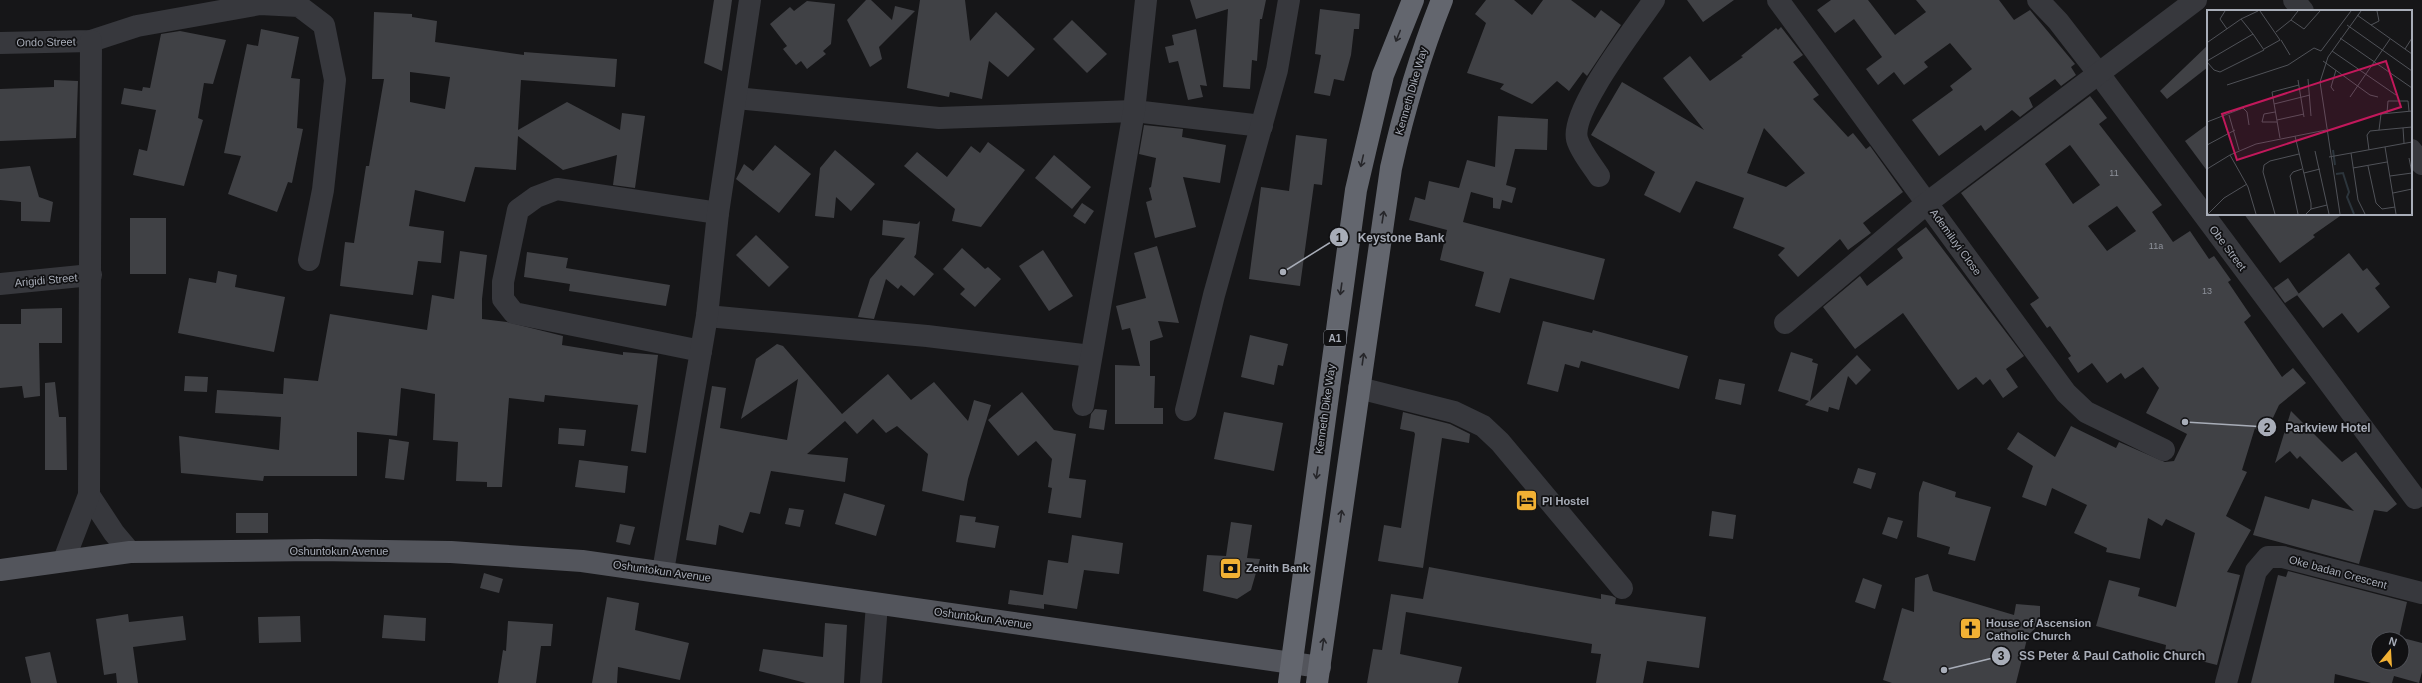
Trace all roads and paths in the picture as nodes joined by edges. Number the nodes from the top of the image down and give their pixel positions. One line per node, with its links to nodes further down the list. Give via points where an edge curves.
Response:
1 (750, 0): 15 (street)
2 (1146, 0): 16 (street)
3 (1290, 0): 17 (street, via 1277,70)
4 (1413, 0): 30 (highway, Kenneth Dike Way / A1, one-way to 30, via 1383,76 1356,190)
5 (1442, 0): 31 (highway, Kenneth Dike Way, one-way to 5, via 1391,168 1405,105 1423,46)
6 (1654, 0): 20 (street, via 1580,114 1576,126 1577,140)
7 (1778, 0): 21 (street, Ademiluyi Close)
8 (2038, 0): 14 (street, Obe Street, via 2058,21)
9 (2196, 0): 14 (street)
10 (2294, 0): 11 (street)
11 (2302, 10)
12 (91, 41): 13 (street, Ondo Street); 23 (street, Ondo Street, via 137,26 260,4 298,6 324,25 335,80 323,190); 24 (street)
13 (0, 43)
14 (2099, 74): 21 (street); 36 (street, Obe Street)
15 (736, 98): 16 (street, via 939,118); 22 (street)
16 (1134, 111): 17 (street); 29 (street)
17 (1262, 126): 33 (street, via 1214,295)
18 (2412, 151): 19 (street)
19 (2422, 164)
20 (1599, 176)
21 (1928, 203): 27 (street); 34 (street, Ademiluyi Close, via 2066,393 2086,412)
22 (718, 213): 26 (street); 28 (street, via 557,189 536,197 518,210 503,282 503,299 514,313)
23 (309, 260)
24 (91, 276): 25 (street, Arigidi Street); 35 (street)
25 (0, 284)
26 (707, 316): 28 (street); 29 (street, via 927,336)
27 (1785, 323)
28 (701, 351): 40 (street)
29 (1091, 356): 32 (street)
30 (1330, 376): 31 (highway); 44 (highway, Kenneth Dike Way / A1, one-way to 44)
31 (1359, 384): 41 (street, via 1454,412 1483,426 1500,442); 45 (highway, Kenneth Dike Way, one-way to 31)
32 (1083, 405)
33 (1186, 410)
34 (2164, 450)
35 (89, 495): 37 (street); 38 (street)
36 (2415, 498)
37 (130, 552): 38 (main road, Oshuntokun Avenue); 40 (main road, Oshuntokun Avenue, via 451,552 582,561)
38 (64, 560): 39 (main road, Oshuntokun Avenue)
39 (0, 570)
40 (663, 571): 43 (main road, Oshuntokun Avenue)
41 (1622, 588)
42 (2422, 593): 48 (street, Oke badan Crescent, via 2283,557 2268,557 2256,571)
43 (877, 604): 44 (main road, Oshuntokun Avenue); 46 (street)
44 (1292, 662): 45 (main road, Oshuntokun Avenue); 47 (highway, Kenneth Dike Way / A1)
45 (1319, 675)
46 (871, 683)
47 (1289, 683)
48 (2226, 683)

